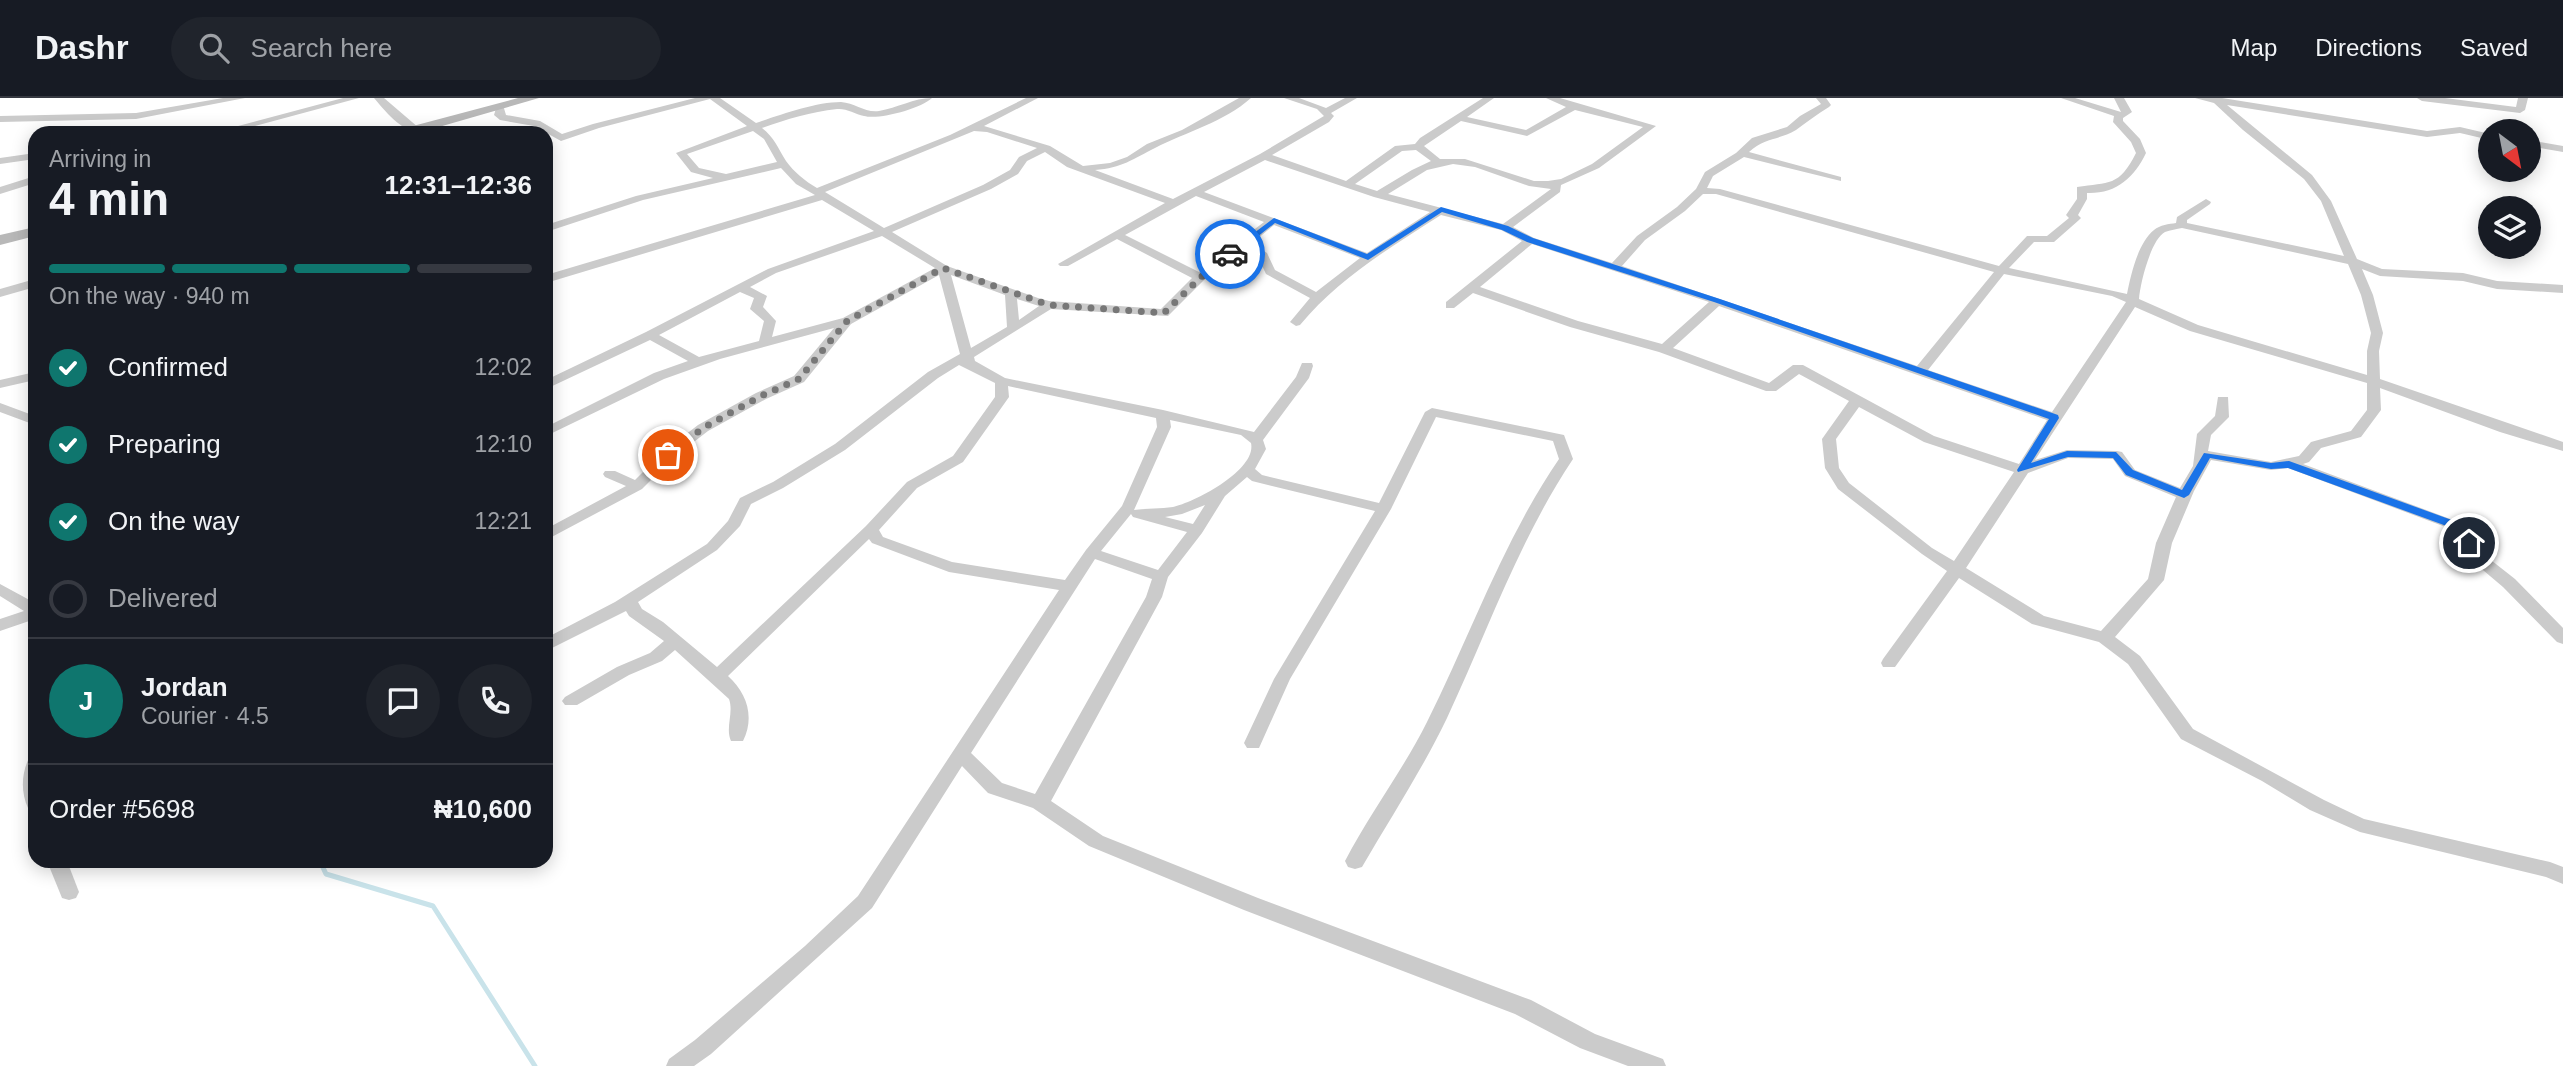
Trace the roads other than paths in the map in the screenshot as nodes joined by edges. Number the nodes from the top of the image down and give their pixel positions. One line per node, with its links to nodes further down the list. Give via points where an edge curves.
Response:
1 (240, 98): 26 (street, via 137,121)
2 (354, 98): 27 (street)
3 (379, 98): 28 (street)
4 (533, 98): 21 (main road)
5 (706, 98): 33 (street, via 561,138)
6 (714, 98): 31 (street)
7 (927, 98): 31 (street, via 877,114 831,106)
8 (1033, 98): 32 (street)
9 (1246, 98): 45 (street, via 1131,159)
10 (1289, 98): 23 (street)
11 (1352, 98): 23 (street)
12 (1489, 98): 25 (street)
13 (1551, 98): 22 (street)
14 (1821, 98): 39 (street, via 1826,105 1791,130 1756,140)
15 (2066, 98): 24 (street)
16 (2119, 98): 24 (street, via 2127,112)
17 (2200, 98): 20 (street)
18 (2423, 98): 19 (street, via 2520,110)
19 (2523, 98)
20 (2217, 100): 34 (street, via 2427,134 2460,130); 70 (street, via 2308,177 2326,201)
21 (500, 107): 29 (main road); 30 (street, via 503,118)
22 (1574, 107): 25 (street, via 1527,133); 49 (street, via 1651,126 1586,173)
23 (1327, 111): 40 (street, via 1326,120)
24 (2119, 115): 74 (street, via 2118,122 2141,153 2135,169 2113,186 2081,189 2082,199 2072,215 2075,218 2050,240 2031,238)
25 (1459, 118): 36 (street)
26 (0, 119)
27 (244, 126)
28 (405, 126)
29 (428, 126)
30 (542, 126)
31 (752, 128): 44 (street, via 768,137); 46 (street, via 681,153 695,170)
32 (972, 128): 37 (street); 54 (street)
33 (553, 133)
34 (2478, 134)
35 (2541, 146): 38 (street)
36 (1418, 147): 43 (street); 50 (street, via 1399,148)
37 (1046, 148): 45 (street); 63 (street, via 1023,159 1014,172 987,187)
38 (2563, 149)
39 (1741, 153): 47 (street); 52 (street, via 1709,174)
40 (1264, 156): 50 (street); 53 (street)
41 (28, 157): 42 (street)
42 (0, 161)
43 (1437, 163): 49 (street, via 1477,163 1534,184); 55 (street)
44 (783, 164): 46 (street); 54 (street, via 794,178)
45 (1080, 169): 57 (street)
46 (726, 178): 61 (street, via 640,198)
47 (1837, 179)
48 (28, 181): 51 (street)
49 (1556, 182): 62 (street, via 1556,190)
50 (1348, 184): 55 (street)
51 (0, 191)
52 (1700, 191): 72 (street, via 1641,238); 74 (street, via 1716,191)
53 (1195, 192): 57 (street); 59 (street)
54 (821, 194): 63 (street); 75 (street)
55 (1378, 195): 58 (street)
56 (2206, 202): 60 (street, via 2182,219)
57 (1174, 203): 65 (street)
58 (1441, 209): 62 (street); 69 (street)
59 (1274, 220): 68 (street); 69 (street)
60 (2182, 225): 70 (street); 85 (street, via 2159,231 2152,239 2132,290)
61 (553, 227)
62 (1505, 228): 67 (street)
63 (883, 232): 73 (street); 78 (street)
64 (28, 233): 66 (main road)
65 (1119, 236): 71 (street); 76 (street)
66 (0, 240)
67 (1530, 240): 72 (street); 79 (street)
68 (1245, 243): 76 (street); 83 (street, via 1264,255 1270,272)
69 (1368, 257): 83 (street)
70 (2351, 261): 80 (street, via 2380,272); 100 (street, via 2367,295 2377,333)
71 (1065, 264)
72 (1615, 267): 84 (street)
73 (943, 268): 81 (street); 88 (street); 94 (street)
74 (2003, 272): 85 (street, via 2099,289); 97 (street)
75 (553, 277)
76 (1200, 278): 86 (street, via 1164,313)
77 (28, 285): 82 (street)
78 (740, 287): 91 (street); 92 (street, via 761,296 756,309 770,321)
79 (1471, 288): 87 (street); 93 (street)
80 (2563, 289)
81 (1011, 292): 86 (street); 90 (street)
82 (0, 293)
83 (1317, 297): 89 (street)
84 (1717, 300): 93 (street); 97 (street)
85 (2133, 301): 100 (street, via 2194,328); 107 (street)
86 (1049, 305): 90 (street)
87 (1450, 305)
88 (847, 321): 92 (street); 116 (street, via 799,379 703,428)
89 (1296, 321)
90 (1013, 329): 94 (street)
91 (650, 335): 95 (street); 101 (street)
92 (764, 344): 95 (street)
93 (1664, 349): 103 (street, via 1771,388 1798,368)
94 (965, 360): 99 (street); 129 (street, via 906,394 840,447 745,500 735,523 712,547)
95 (698, 362): 109 (street, via 659,376)
96 (1307, 366): 110 (street)
97 (1919, 372): 107 (street)
98 (28, 378): 102 (street)
99 (1001, 380): 108 (street); 121 (street, via 1002,397 958,459 912,485)
100 (2374, 381): 111 (street); 112 (street, via 2374,410 2356,434 2316,445 2304,459)
101 (553, 382)
102 (0, 384)
103 (1857, 400): 114 (street, via 1928,439); 125 (street, via 1829,439 1832,468 1843,486)
104 (2223, 400): 118 (street, via 2222,417 2204,434 2202,459)
105 (0, 407): 106 (street)
106 (28, 418)
107 (2054, 418): 114 (street)
108 (1169, 420): 110 (street, via 1245,432); 120 (street)
109 (553, 429)
110 (1257, 439): 113 (street, via 1259,451)
111 (2563, 447)
112 (2289, 464): 118 (street, via 2271,466 2207,455); 134 (street, via 2456,526 2482,561)
113 (1247, 470): 117 (street); 119 (street, via 1257,478)
114 (2022, 470): 118 (street, via 2067,454 2116,455 2130,472); 125 (street)
115 (610, 474): 116 (street)
116 (637, 486): 123 (street)
117 (1219, 493): 120 (street, via 1177,511); 122 (street)
118 (2184, 495): 133 (street, via 2164,543 2156,580)
119 (1384, 509): 141 (street, via 1282,679); 144 (street, via 1432,412 1559,438 1566,459 1548,484 1488,603 1435,723)
120 (1133, 511): 122 (street); 124 (street)
121 (872, 528): 127 (street, via 877,540 949,567); 138 (street)
122 (1197, 530): 126 (street)
123 (553, 531)
124 (1091, 553): 126 (street); 127 (street)
125 (1955, 569): 133 (street, via 2038,620); 137 (street)
126 (1161, 576): 143 (street, via 1154,597)
127 (1070, 586): 142 (street)
128 (0, 589): 130 (street)
129 (621, 606): 135 (street); 136 (street, via 632,605)
130 (28, 607)
131 (28, 614): 132 (street)
132 (0, 625)
133 (2105, 638): 146 (street, via 2134,660 2187,734 2317,805 2360,825)
134 (2563, 638)
135 (553, 641)
136 (673, 642): 138 (street); 139 (street, via 656,657)
137 (1889, 663)
138 (716, 677): 140 (street, via 737,697)
139 (572, 701)
140 (737, 736)
141 (1253, 743)
142 (962, 755): 143 (street, via 995,788); 148 (street, via 865,902)
143 (1040, 803): 149 (street, via 1096,841 1523,1007 1588,1041)
144 (1355, 861)
145 (60, 868): 147 (street)
146 (2563, 876)
147 (69, 892)
148 (677, 1066)
149 (1655, 1066)

